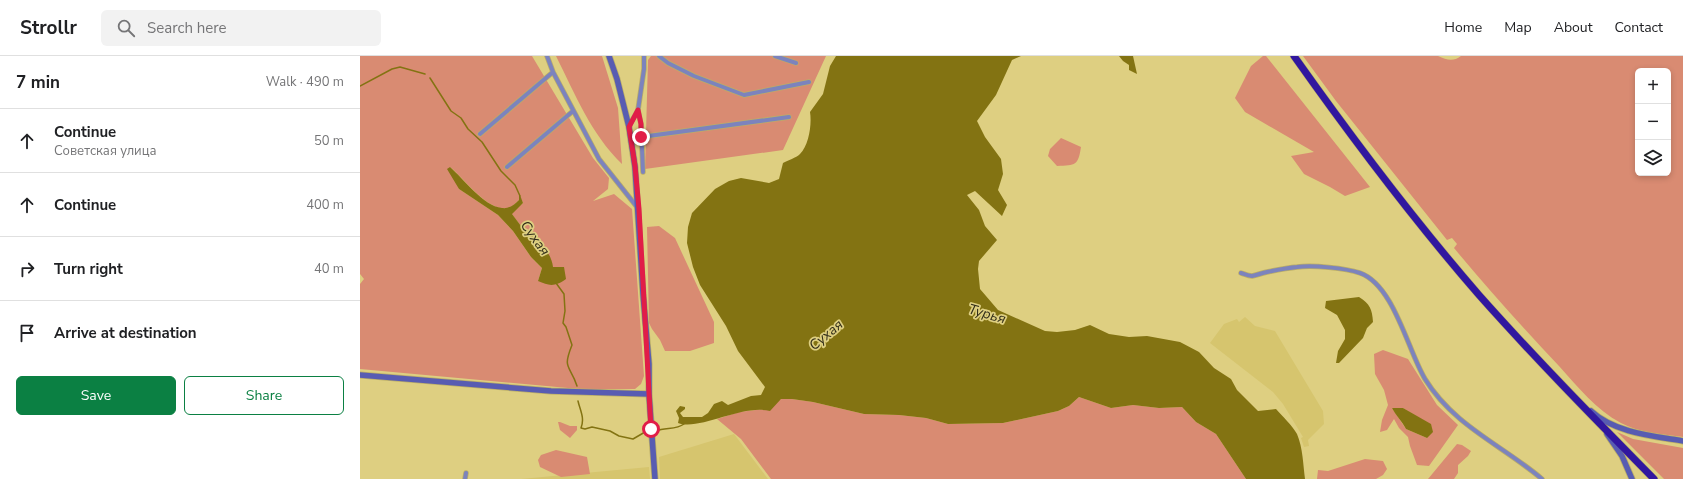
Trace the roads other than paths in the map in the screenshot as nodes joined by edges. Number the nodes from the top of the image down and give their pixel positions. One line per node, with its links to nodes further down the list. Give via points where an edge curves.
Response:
1 (547, 56): 8 (street)
2 (609, 56): 13 (main road)
3 (644, 56): 10 (street)
4 (659, 56): 9 (street, via 694,76 744,95)
5 (775, 56): 7 (street)
6 (1294, 56): 22 (highway, via 1329,106 1436,244 1503,322)
7 (796, 64)
8 (553, 72): 11 (street); 14 (street)
9 (810, 82)
10 (638, 110): 13 (street); 15 (street)
11 (573, 111): 16 (street); 18 (street, via 599,159)
12 (789, 117): 15 (street)
13 (629, 127): 18 (main road)
14 (480, 134)
15 (641, 137): 17 (street)
16 (507, 167)
17 (643, 172)
18 (639, 209): 21 (main road)
19 (1241, 273): 28 (street, via 1251,276 1315,266 1360,273 1370,278 1378,284 1393,309 1424,378 1436,397 1465,424)
20 (360, 375): 21 (main road, via 551,391)
21 (649, 394): 27 (main road)
22 (1575, 398): 23 (highway); 24 (main road, via 1614,425 1642,434)
23 (1606, 430): 29 (main road); 30 (highway)
24 (1683, 441)
25 (466, 473): 26 (street)
26 (465, 479)
27 (655, 479)
28 (1542, 479)
29 (1632, 479)
30 (1654, 479)

